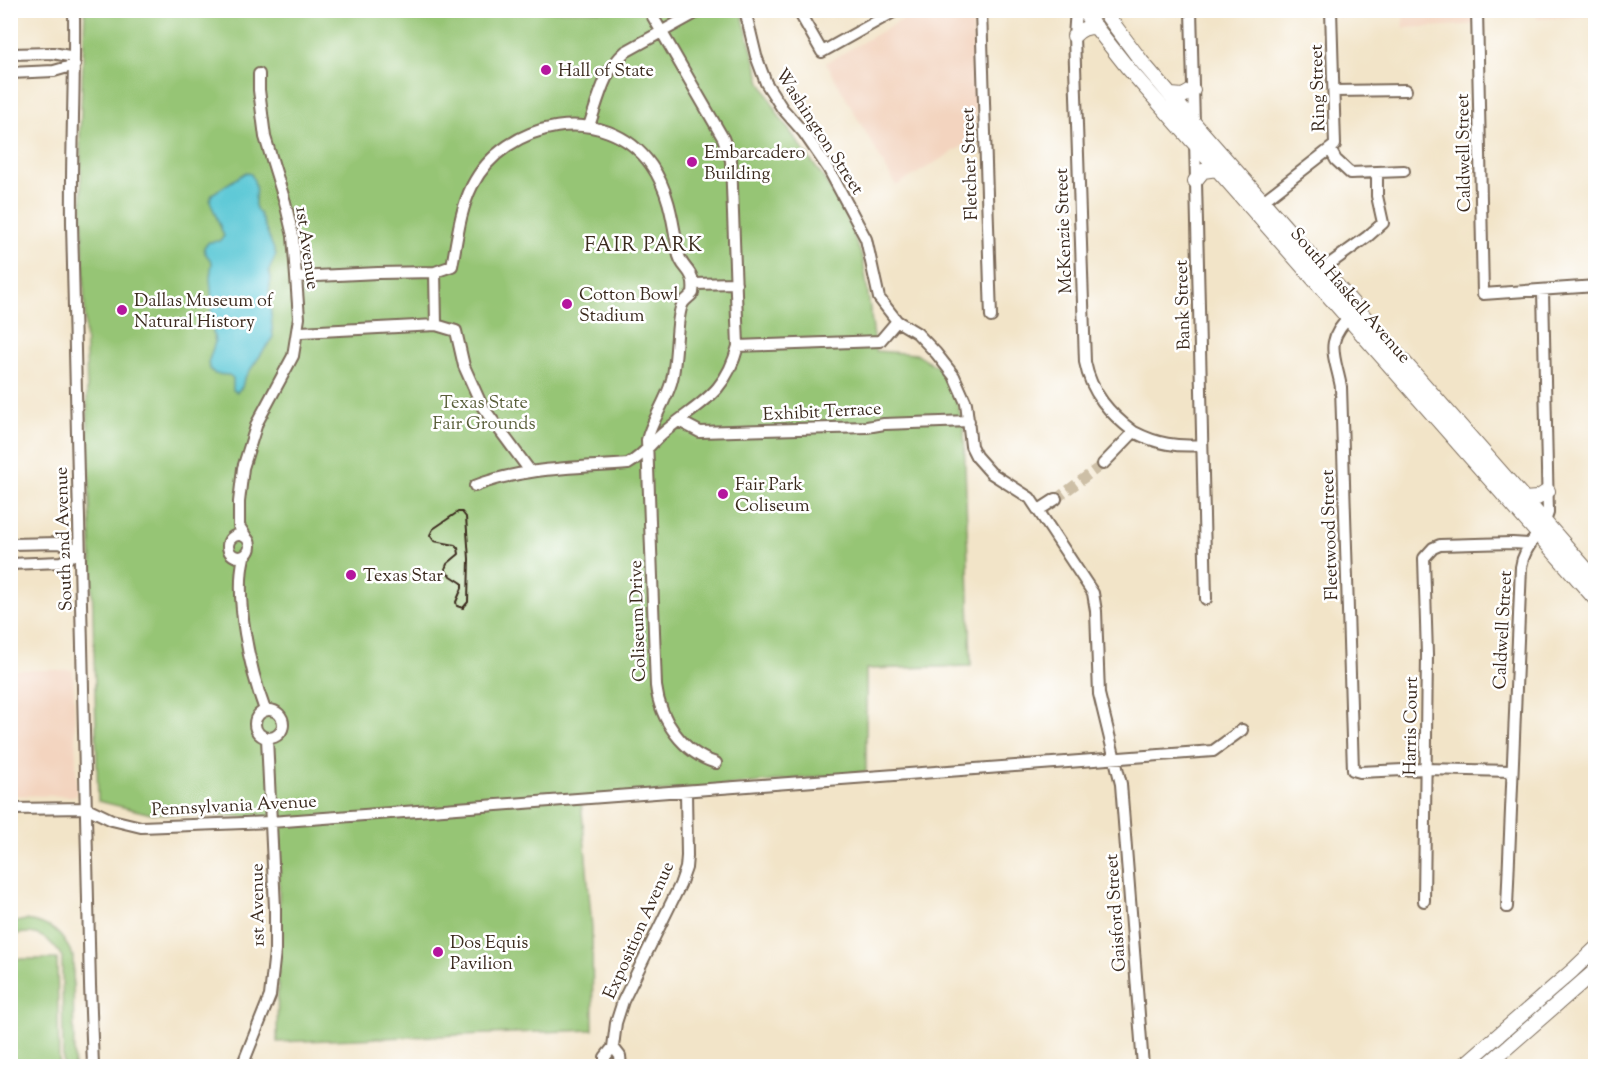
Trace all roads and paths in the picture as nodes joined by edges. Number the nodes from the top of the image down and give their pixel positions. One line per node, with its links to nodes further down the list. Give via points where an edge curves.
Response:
1 (74, 10): 18 (street, South 2nd Avenue)
2 (649, 10): 15 (street)
3 (701, 10): 15 (street)
4 (745, 10): 45 (street, Washington Street, via 766,82 842,192 866,238 879,298)
5 (798, 10): 6 (street, via 822,52)
6 (897, 10)
7 (981, 10): 43 (street, Fletcher Street)
8 (1076, 10): 16 (street, McKenzie Street)
9 (1082, 10): 14 (main road, South Haskell Avenue)
10 (1191, 10): 21 (street, Bank Street)
11 (1331, 10): 23 (street, Ring Street)
12 (1477, 10): 41 (street, Caldwell Street, via 1483,294)
13 (1106, 13): 24 (main road, South Haskell Avenue)
14 (1096, 27): 16 (main road, via 1088,27); 27 (main road, South Haskell Avenue)
15 (662, 32): 26 (street, via 617,59); 38 (street, via 728,149)
16 (1074, 36): 51 (street, McKenzie Street, via 1085,362 1109,412)
17 (10, 54): 18 (street, via 53,53)
18 (74, 61): 19 (street, via 54,71); 66 (street, South 2nd Avenue, via 71,149)
19 (10, 73)
20 (260, 74): 36 (street, 1st Avenue, via 265,137 290,219)
21 (1193, 90): 24 (main road, via 1183,96); 25 (street, Bank Street)
22 (1406, 90): 23 (street)
23 (1334, 91): 28 (street, Ring Street, via 1335,145)
24 (1171, 95): 25 (main road, South Haskell Avenue)
25 (1194, 123): 27 (street, Bank Street); 33 (main road, South Haskell Avenue)
26 (589, 126): 35 (street, via 560,125 534,132 492,158 468,195 452,266); 39 (street, via 617,136 652,165 670,206 679,258)
27 (1195, 143): 29 (main road, South Haskell Avenue); 32 (street, Bank Street)
28 (1330, 149): 31 (street, via 1350,173); 33 (street, Ring Street)
29 (1217, 169): 32 (main road, via 1203,171); 37 (main road, South Haskell Avenue)
30 (1404, 171): 31 (street)
31 (1377, 172): 34 (street, via 1383,223)
32 (1195, 181): 52 (street, Bank Street)
33 (1263, 201): 34 (main road, South Haskell Avenue)
34 (1324, 268): 37 (street); 42 (main road, South Haskell Avenue)
35 (435, 272): 36 (street); 46 (street)
36 (297, 277): 61 (street, 1st Avenue, via 297,342 248,448 239,491)
37 (1312, 277): 44 (main road, South Haskell Avenue)
38 (736, 283): 39 (street); 48 (street)
39 (694, 284): 53 (street, Coliseum Drive, via 693,293 681,310 672,382 650,430)
40 (1596, 286): 41 (street)
41 (1543, 291): 57 (street, Caldwell Street)
42 (1359, 309): 44 (street, Fleetwood Street); 59 (main road, South Haskell Avenue)
43 (991, 317)
44 (1348, 319): 62 (main road, South Haskell Avenue); 78 (street, Fleetwood Street, via 1334,340 1332,352 1341,387 1353,770)
45 (897, 321): 48 (street, via 880,341); 50 (street, Washington Street, via 917,333 954,376)
46 (436, 325): 47 (street); 55 (street, via 456,331 464,366 482,406)
47 (301, 332)
48 (738, 346): 49 (street, via 729,372 717,389)
49 (679, 421): 50 (street, Exhibit Terrace, via 700,432); 53 (street)
50 (969, 421): 60 (street, Washington Street, via 976,456 991,473 1030,498)
51 (1134, 432): 52 (street, McKenzie Street, via 1167,445); 54 (street)
52 (1202, 445): 70 (street, Bank Street)
53 (647, 451): 55 (street, via 628,464); 77 (street, Coliseum Drive, via 658,698 666,719 683,742 702,759)
54 (1103, 464)
55 (530, 471): 56 (street)
56 (475, 486)
57 (1548, 492): 59 (main road); 62 (street, Caldwell Street, via 1548,513)
58 (1056, 499): 60 (street)
59 (1524, 499): 62 (main road, South Haskell Avenue)
60 (1039, 510): 75 (street, Washington Street, via 1093,593 1099,694)
61 (239, 526): 63 (street); 64 (street)
62 (1537, 534): 69 (main road, South Haskell Avenue); 71 (main road, South Haskell Avenue); 78 (street, Harris Court, via 1512,543 1440,545 1424,558); 79 (street, Caldwell Street, via 1524,552 1521,567)
63 (232, 537): 64 (street); 67 (street, via 228,547)
64 (246, 537): 67 (street, via 251,548)
65 (10, 544): 66 (street, via 60,543)
66 (80, 551): 68 (street, via 61,562); 82 (street, South 2nd Avenue)
67 (239, 556): 72 (street, via 245,628)
68 (10, 564)
69 (1596, 580)
70 (1206, 599)
71 (1596, 600)
72 (265, 710): 74 (street, via 255,725); 74 (street, via 278,713 284,725 276,736)
73 (1242, 730): 75 (street, Pennsylvania Avenue, via 1213,751)
74 (267, 738): 84 (street, 1st Avenue)
75 (1114, 758): 80 (street, Pennsylvania Avenue); 94 (street, Gaisford Street, via 1121,784 1129,867)
76 (904, 760): 80 (street)
77 (716, 763)
78 (1425, 769): 79 (street); 85 (street, Harris Court)
79 (1512, 771): 86 (street, Caldwell Street)
80 (904, 774): 81 (street, Pennsylvania Avenue)
81 (686, 791): 84 (street, Pennsylvania Avenue); 89 (street, Exposition Avenue, via 686,868 623,1001)
82 (87, 808): 83 (street, Pennsylvania Avenue); 84 (street, Pennsylvania Avenue, via 112,820 141,827); 90 (street, South 2nd Avenue)
83 (10, 809)
84 (271, 822): 91 (street, 1st Avenue, via 276,929 273,973 270,996)
85 (1424, 901)
86 (1507, 907)
87 (1596, 948): 95 (main road)
88 (1596, 970): 96 (main road)
89 (613, 1047): 92 (street, Exposition Avenue, via 605,1057); 93 (street)
90 (93, 1066)
91 (242, 1066)
92 (605, 1066)
93 (621, 1066)
94 (1143, 1066)
95 (1463, 1066)
96 (1486, 1066)

